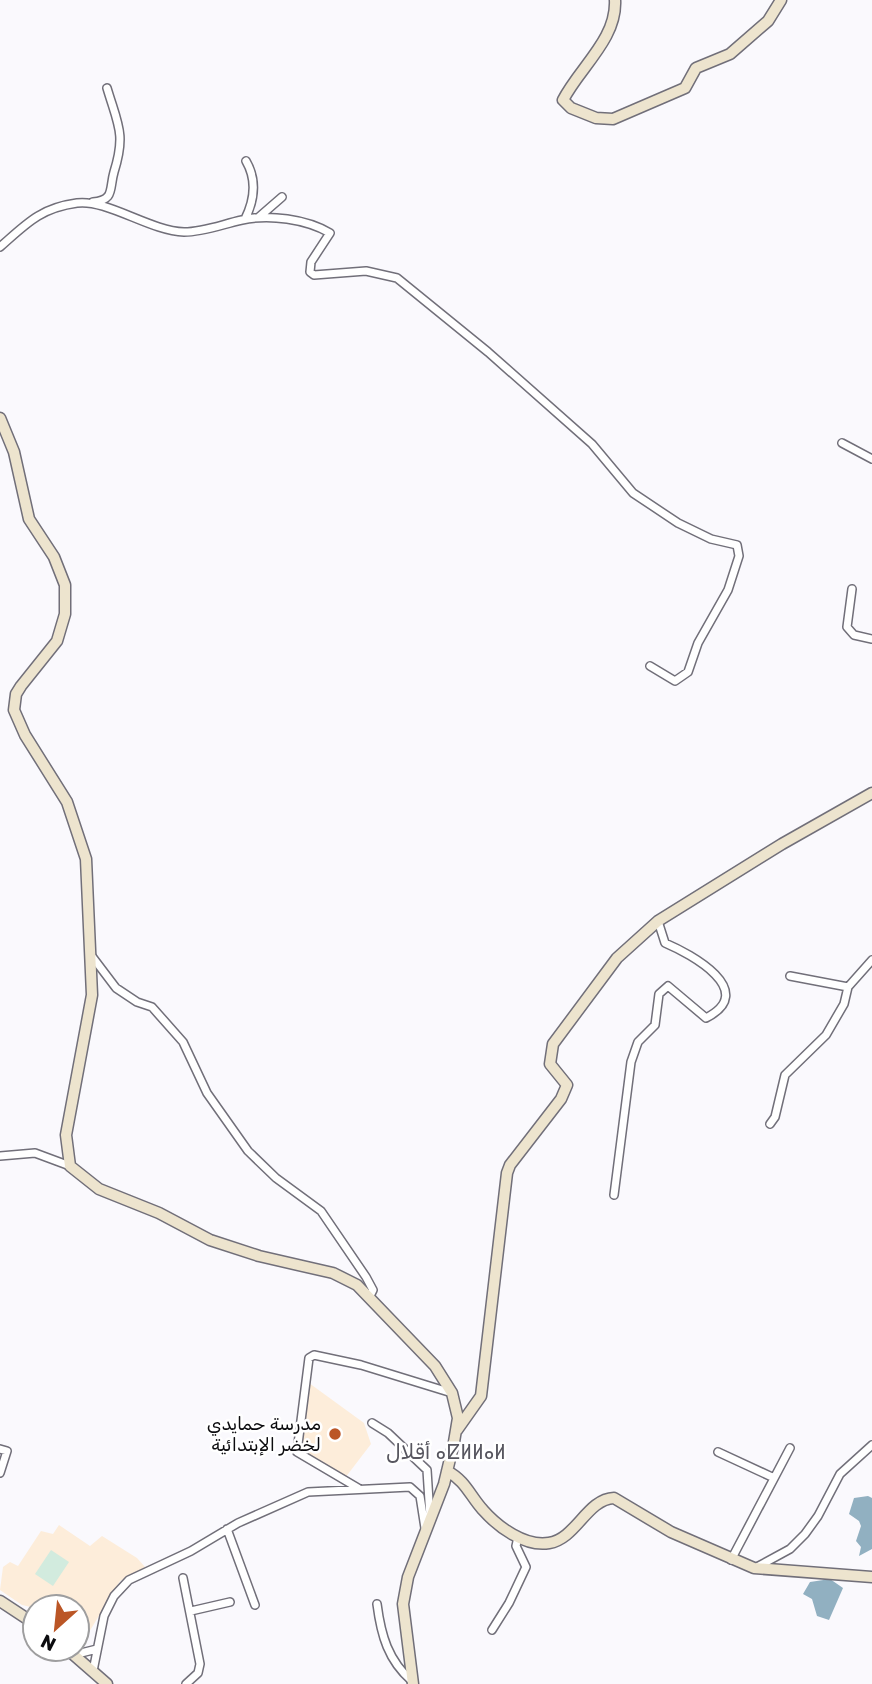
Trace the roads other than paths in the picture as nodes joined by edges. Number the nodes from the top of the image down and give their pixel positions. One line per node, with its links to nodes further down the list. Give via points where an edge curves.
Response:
1 (615, 0): 2 (street, via 616,16 563,100 596,118 632,113 685,88 696,68 730,54 768,21)
2 (781, 0)
3 (107, 88): 6 (street, via 122,144 111,194 104,201)
4 (246, 161): 8 (street, via 254,184)
5 (282, 197): 7 (street)
6 (85, 203): 8 (street, via 176,231); 9 (street, via 33,217)
7 (258, 218): 8 (street); 15 (street, via 305,223 330,233 311,262 314,275 366,271 397,278 592,444 633,494 678,523 737,545 739,556 728,590 698,643 688,672 675,681)
8 (245, 219)
9 (0, 247)
10 (0, 418): 18 (street, via 14,452 29,519 54,557 65,585 65,614 57,640 16,694 14,710 24,735 67,802 79,832 86,859)
11 (842, 443): 12 (street)
12 (872, 459)
13 (852, 589): 14 (street, via 847,627 854,635)
14 (872, 639)
15 (649, 666)
16 (872, 793): 17 (street)
17 (658, 921): 25 (street, via 665,943 715,970 724,1003 706,1017 668,986 659,994 655,1025 638,1042 631,1062); 29 (street, via 617,958 553,1044 550,1064 567,1085 507,1173 481,1396)
18 (90, 955): 24 (street, via 92,995 66,1135); 26 (street, via 116,988 152,1007 183,1042 207,1093 248,1151 321,1211 366,1276 373,1290)
19 (872, 960): 21 (street)
20 (790, 976): 21 (street)
21 (848, 987): 22 (street, via 826,1035 785,1076)
22 (770, 1124)
23 (0, 1156): 24 (street, via 35,1153)
24 (70, 1166): 26 (street, via 99,1189 210,1240 333,1273)
25 (614, 1195)
26 (370, 1296): 27 (street, via 435,1366)
27 (452, 1394): 29 (street); 37 (street, via 361,1365 314,1355 309,1358 297,1452)
28 (372, 1423): 38 (street, via 427,1470)
29 (455, 1434): 34 (street)
30 (872, 1445): 42 (street, via 840,1474 805,1534 790,1549)
31 (790, 1448): 36 (street)
32 (0, 1449): 35 (street, via 7,1451)
33 (718, 1452): 36 (street)
34 (447, 1471): 38 (street); 40 (street, via 465,1483 482,1510)
35 (0, 1474)
36 (772, 1477): 41 (street)
37 (358, 1488): 38 (street, via 410,1487 420,1496); 39 (street, via 308,1492)
38 (427, 1523): 56 (street, via 403,1604)
39 (226, 1529): 48 (street); 52 (street, via 121,1586 104,1616)
40 (518, 1536): 41 (street, via 541,1544 560,1540 607,1498 614,1498); 51 (street, via 516,1546 526,1566)
41 (731, 1561): 42 (street)
42 (754, 1569): 43 (street)
43 (872, 1577)
44 (183, 1578): 49 (street)
45 (0, 1601): 50 (street)
46 (230, 1602): 49 (street)
47 (377, 1604): 56 (street, via 388,1652)
48 (255, 1605)
49 (191, 1611): 58 (street, via 200,1664 198,1673)
50 (21, 1615)
51 (492, 1630)
52 (97, 1649): 53 (street); 55 (street)
53 (91, 1650)
54 (83, 1663): 55 (street)
55 (93, 1671): 57 (street)
56 (413, 1683)
57 (107, 1684)
58 (186, 1684)

